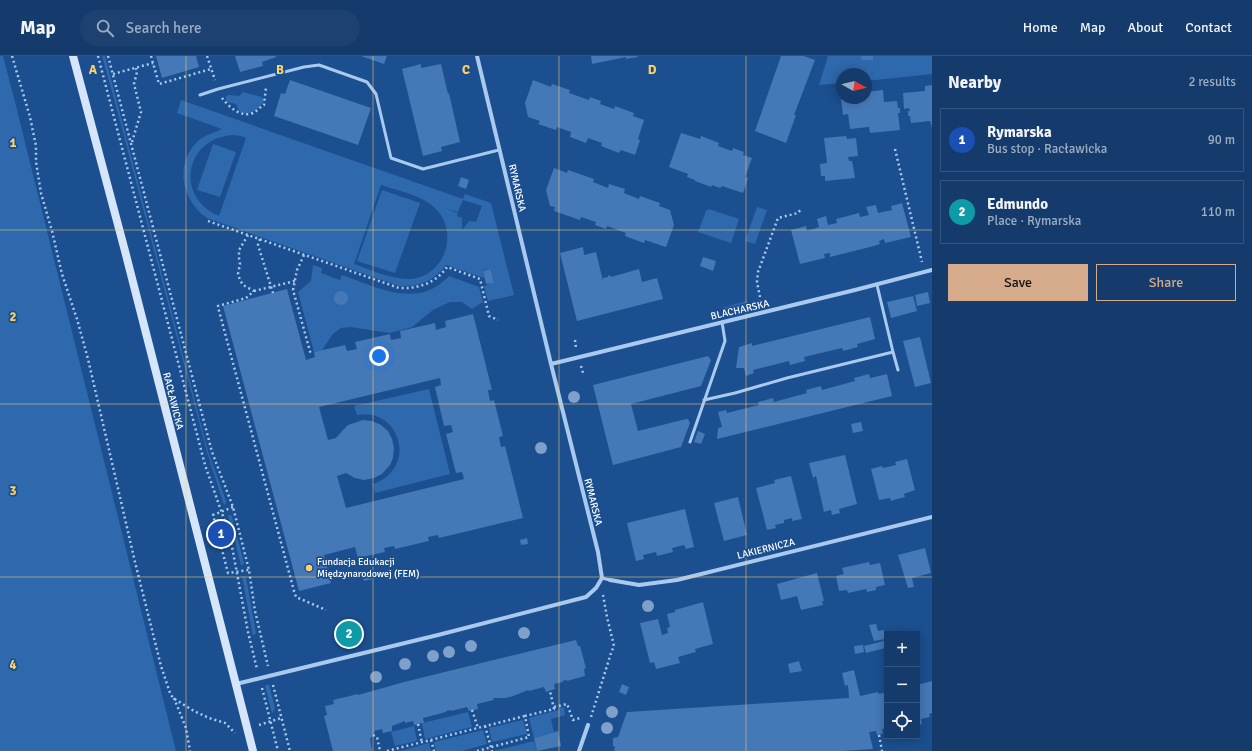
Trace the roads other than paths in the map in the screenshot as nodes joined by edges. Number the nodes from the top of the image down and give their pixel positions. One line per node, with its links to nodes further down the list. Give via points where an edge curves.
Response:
1 (73, 56): 16 (street, RACŁAWICKA)
2 (477, 56): 4 (street, RYMARSKA)
3 (200, 95): 4 (lane, via 319,65 368,82 376,94 391,158 423,169)
4 (499, 150): 9 (street, RYMARSKA)
5 (932, 270): 6 (street, BLACHARSKA)
6 (877, 285): 7 (street, BLACHARSKA); 8 (lane)
7 (722, 322): 9 (street, BLACHARSKA); 11 (lane, via 725,341)
8 (893, 352): 10 (lane); 11 (lane)
9 (550, 364): 14 (street, RYMARSKA, via 598,552)
10 (898, 370)
11 (704, 400): 12 (lane)
12 (690, 442)
13 (932, 517): 15 (street, LAKIERNICZA, via 677,580 639,585)
14 (602, 578): 15 (lane, LAKIERNICZA); 16 (street, via 586,597)
15 (610, 580)
16 (236, 684): 18 (street, RACŁAWICKA)
17 (588, 725): 19 (street)
18 (252, 751)
19 (580, 751)

